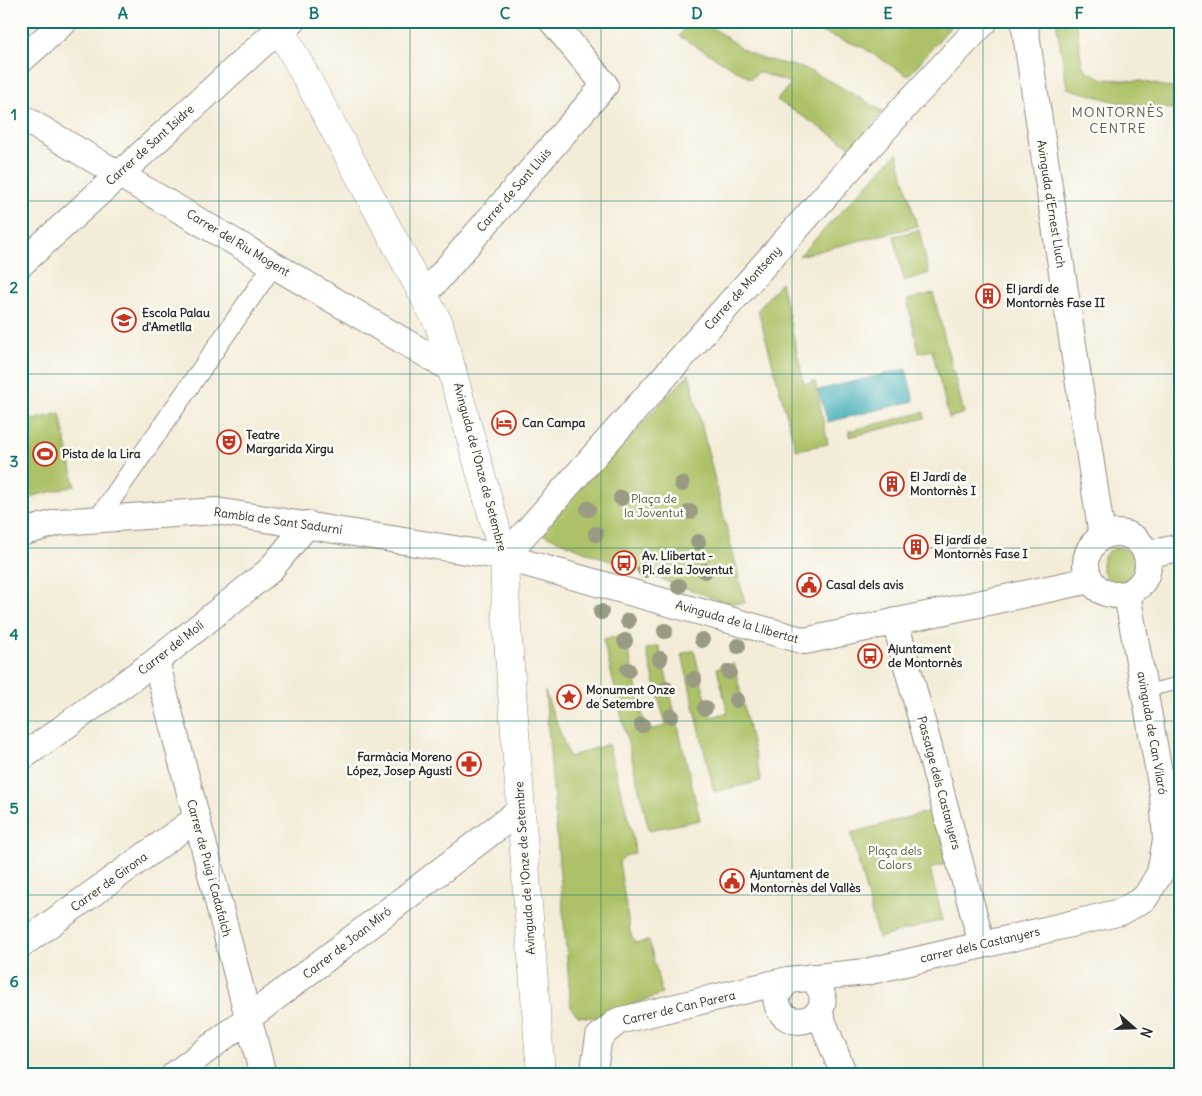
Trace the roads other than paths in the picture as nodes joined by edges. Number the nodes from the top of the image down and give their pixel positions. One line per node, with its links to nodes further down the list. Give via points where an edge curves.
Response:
1 (65, 21): 6 (street)
2 (552, 21): 11 (street, Carrer de Sant Lluis, via 605,85)
3 (985, 21): 19 (street, Carrer de Montseny, via 908,102)
4 (1024, 21): 16 (street, Avinguda d'Ernest Lluch)
5 (283, 24): 8 (street, Carrer de Sant Isidre); 11 (street, Avinguda de l'Onze de Setembre)
6 (21, 60)
7 (21, 117): 8 (street, Carrer del Riu Mogent)
8 (119, 173): 9 (street, Carrer de Sant Isidre); 10 (street, Carrer del Riu Mogent)
9 (21, 264)
10 (274, 264): 12 (street, Carrer del Riu Mogent); 13 (street)
11 (424, 295): 12 (street, Avinguda de l'Onze de Setembre, via 439,324)
12 (453, 370): 19 (street, Avinguda de l'Onze de Setembre)
13 (98, 519): 14 (street, Rambla de Sant Sadurní, via 216,511); 15 (street, Rambla de Sant Sadurní, via 60,522)
14 (308, 524): 19 (street, Rambla de Sant Sadurní); 23 (street, Carrer del Molí, via 269,571)
15 (21, 533)
16 (1102, 536): 18 (street, via 1116,532 1130,534 1141,542); 20 (street, via 1087,555 1086,568)
17 (1181, 547): 18 (street)
18 (1147, 555): 21 (street, via 1147,574 1136,589)
19 (504, 557): 22 (street, Avinguda de la Llibertat, via 805,641); 27 (street, Avinguda de l'Onze de Setembre)
20 (1090, 580): 21 (street, via 1106,593); 22 (street, Avinguda de la Llibertat)
21 (1127, 594): 25 (street, avinguda de Can Vilaró)
22 (895, 621): 31 (street, Passatge dels Castanyers)
23 (156, 661): 26 (street, Carrer del Molí); 28 (street, Carrer de Puig i Cadafalch)
24 (1181, 683): 25 (lane)
25 (1144, 691): 29 (street, avinguda de Can Vilaró, via 1163,795 1166,840 1160,873)
26 (21, 758)
27 (520, 810): 36 (street, Carrer de Joan Miró); 39 (street, Avinguda de l'Onze de Setembre)
28 (196, 819): 30 (street, Carrer de Girona); 36 (street, Carrer de Puig i Cadafalch)
29 (1145, 898): 31 (street, carrer dels Castanyers, via 1121,912)
30 (21, 945)
31 (982, 945): 32 (street, carrer dels Castanyers)
32 (866, 972): 33 (street, carrer dels Castanyers); 35 (street)
33 (800, 978): 34 (street, carrer dels Castanyers); 35 (street, via 821,988); 35 (street, via 776,996 776,1006 782,1016 793,1020 808,1019)
34 (742, 993): 40 (street, Carrer de Can Parera, via 618,1022 599,1037)
35 (821, 1007): 41 (street)
36 (249, 1018): 37 (street, Carrer de Joan Miró); 38 (street, Carrer de Puig i Cadafalch)
37 (174, 1075)
38 (263, 1075)
39 (540, 1075)
40 (593, 1075)
41 (844, 1075)

